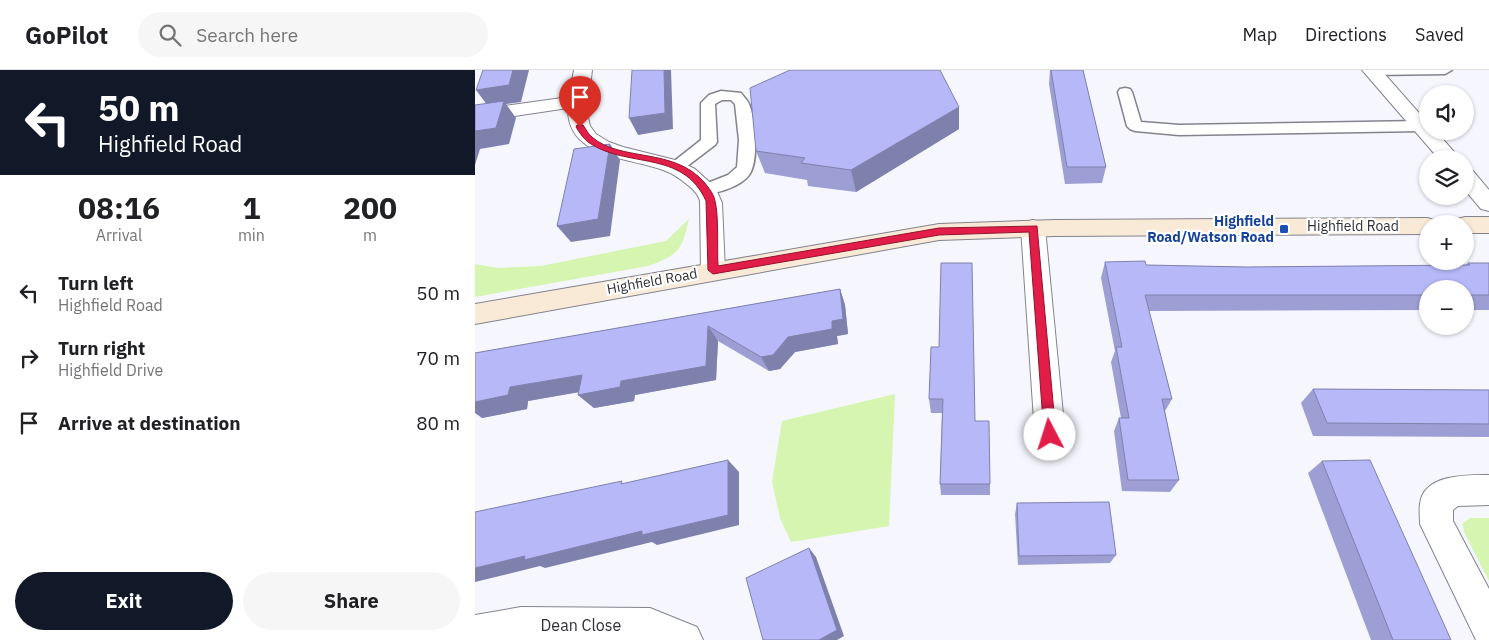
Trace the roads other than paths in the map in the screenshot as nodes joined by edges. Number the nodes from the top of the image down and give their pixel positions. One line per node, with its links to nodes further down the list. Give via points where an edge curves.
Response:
1 (583, 70): 5 (street)
2 (1371, 70): 3 (lane); 7 (street)
3 (1445, 70)
4 (1125, 92): 8 (lane, via 1135,126 1179,130)
5 (578, 101): 6 (street); 11 (street, via 580,127 589,139 620,153)
6 (475, 116)
7 (1419, 124)
8 (1419, 126)
9 (1433, 140): 10 (street)
10 (1442, 150)
11 (676, 166): 13 (street, via 694,176); 13 (lane, via 709,142 708,103 721,95 736,96 742,104 749,161 735,178)
12 (1474, 186): 14 (street)
13 (706, 190): 19 (street, via 711,201)
14 (1489, 204)
15 (1474, 225): 16 (street)
16 (1489, 225)
17 (1419, 226): 18 (street, Highfield Road)
18 (1033, 228): 19 (street, Highfield Road, via 939,232); 21 (street)
19 (713, 270): 20 (street, Highfield Road)
20 (475, 314)
21 (1050, 435)
22 (1489, 490): 23 (street, via 1452,491 1436,503 1437,524)
23 (1489, 627)
24 (475, 634): 25 (street, Dean Close, via 521,625 650,626)
25 (684, 640)

